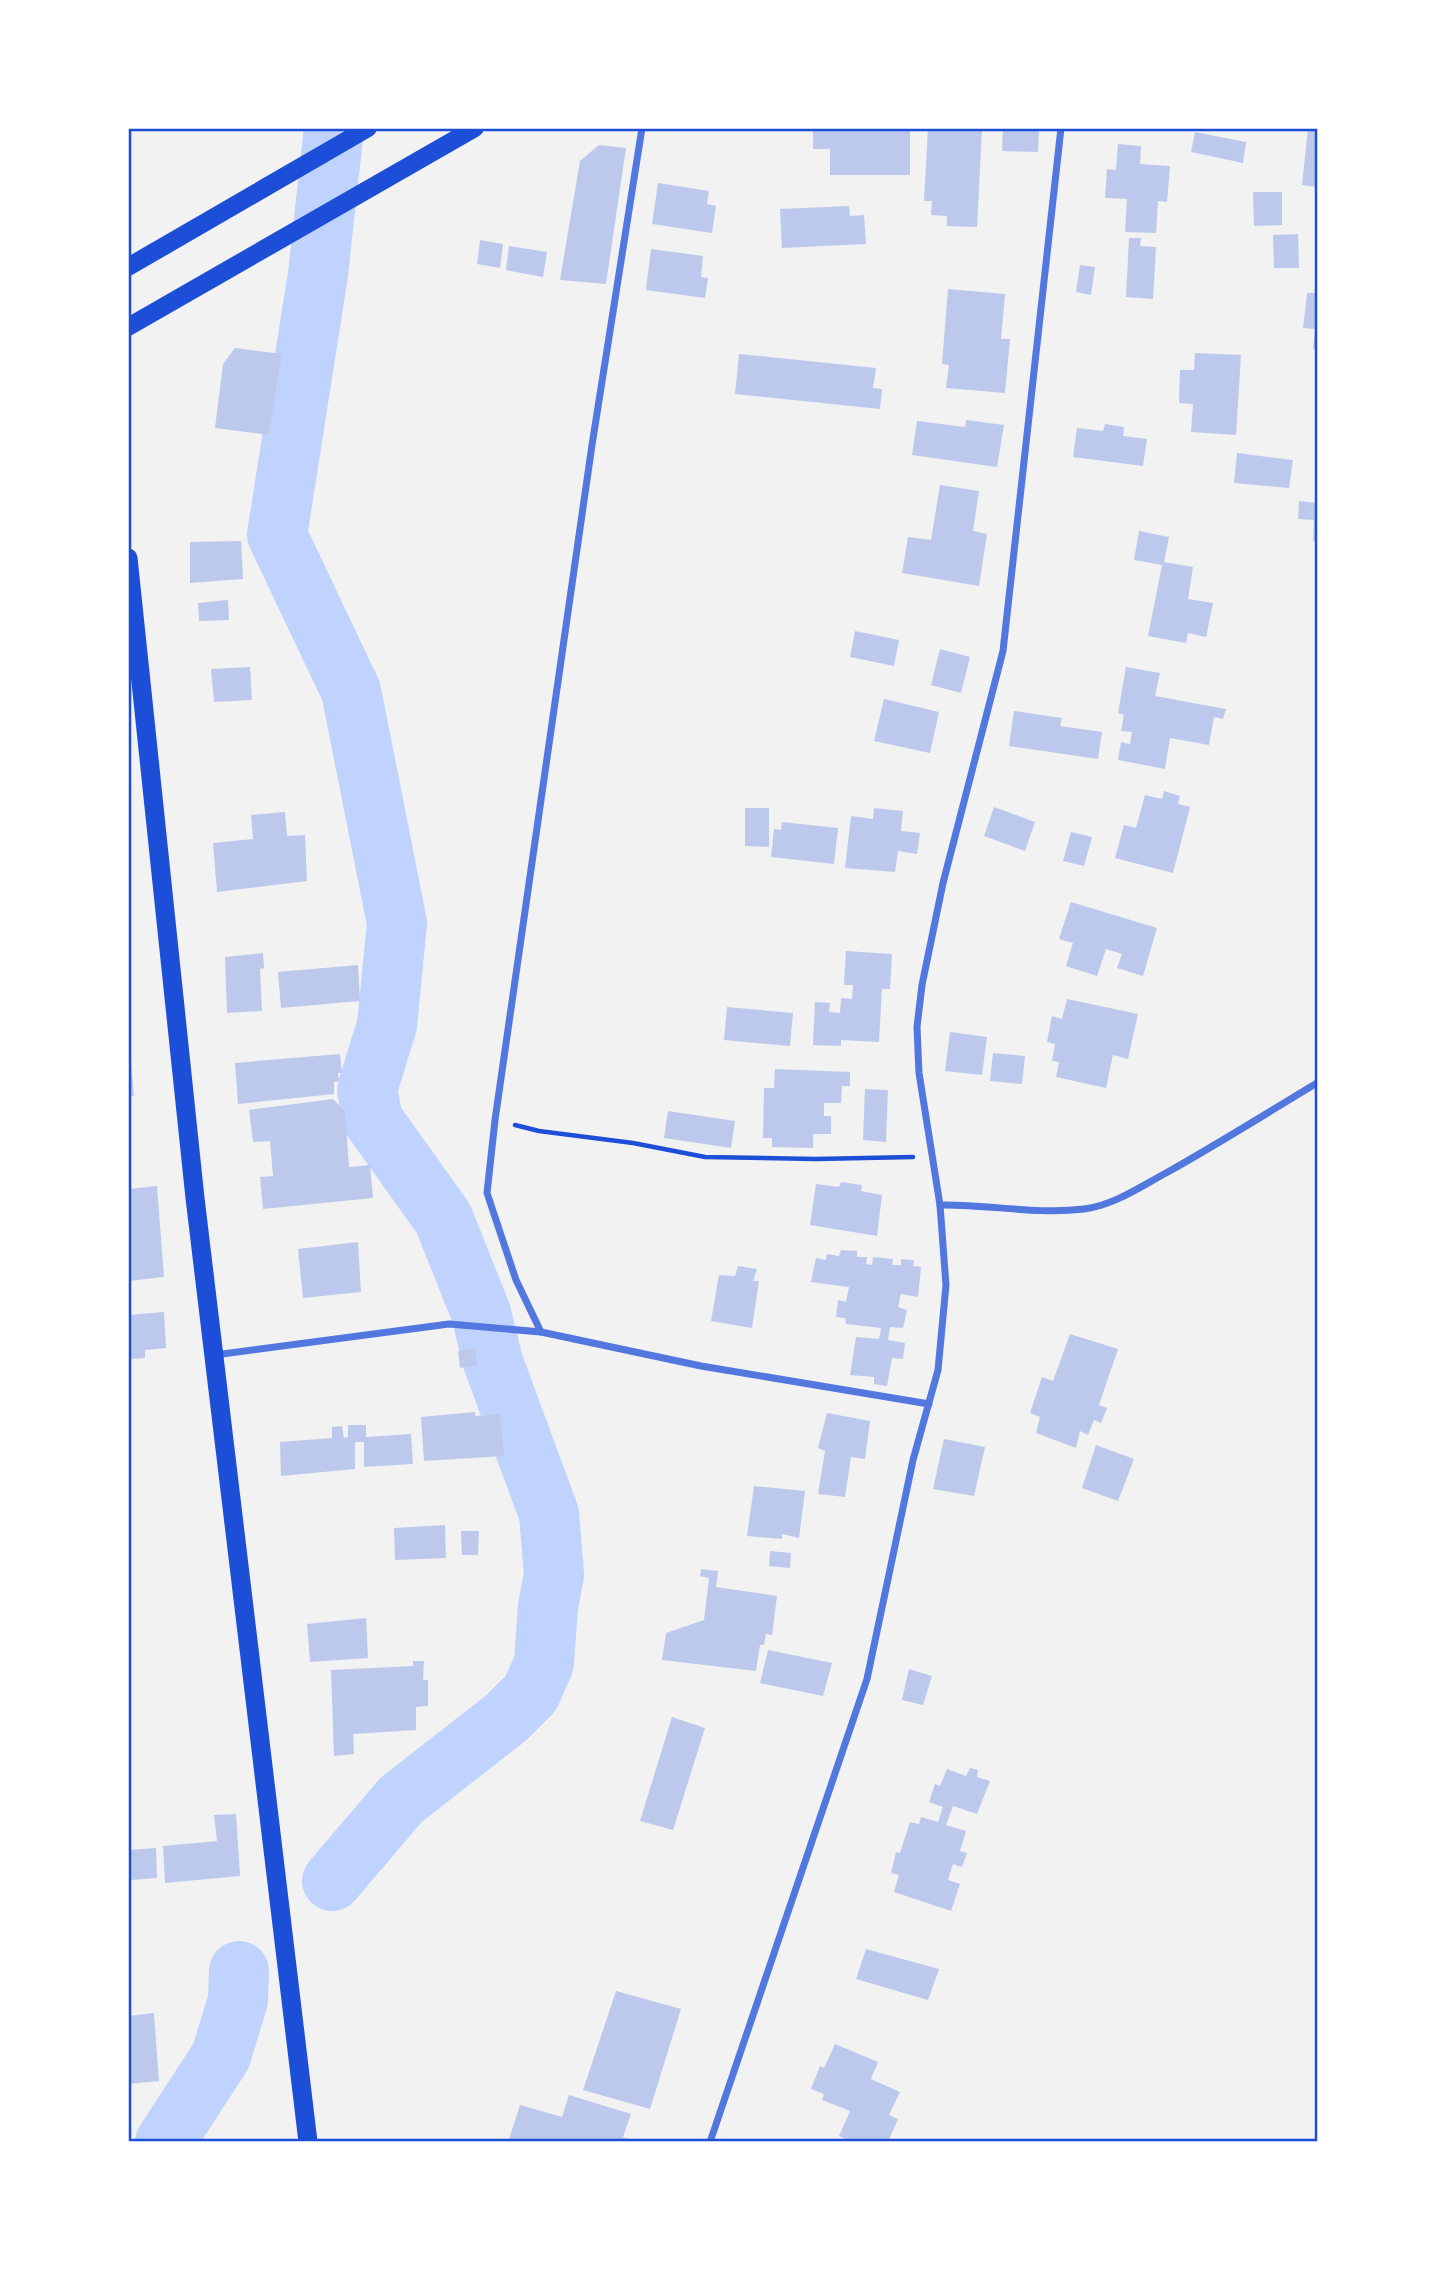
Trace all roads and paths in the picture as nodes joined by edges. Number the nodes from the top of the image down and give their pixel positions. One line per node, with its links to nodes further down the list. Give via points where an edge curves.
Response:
1 (368, 128): 5 (main road)
2 (475, 128): 6 (main road)
3 (642, 128): 11 (street)
4 (1061, 128): 12 (street, via 1003,651 943,883 922,985 917,1027 919,1073)
5 (128, 267)
6 (128, 327)
7 (128, 558): 9 (highway)
8 (128, 665): 9 (highway)
9 (143, 709): 15 (highway)
10 (1317, 1083): 13 (street, via 1115,1201 1086,1209 1044,1211)
11 (495, 1120): 12 (path, via 705,1157); 14 (street, via 487,1192 516,1280)
12 (931, 1157): 13 (street)
13 (940, 1205): 16 (street, via 946,1285 938,1370)
14 (541, 1332): 15 (street, via 449,1324); 16 (street, via 701,1366)
15 (215, 1355): 17 (highway)
16 (929, 1404): 18 (street, via 867,1679)
17 (308, 2142)
18 (710, 2142)

